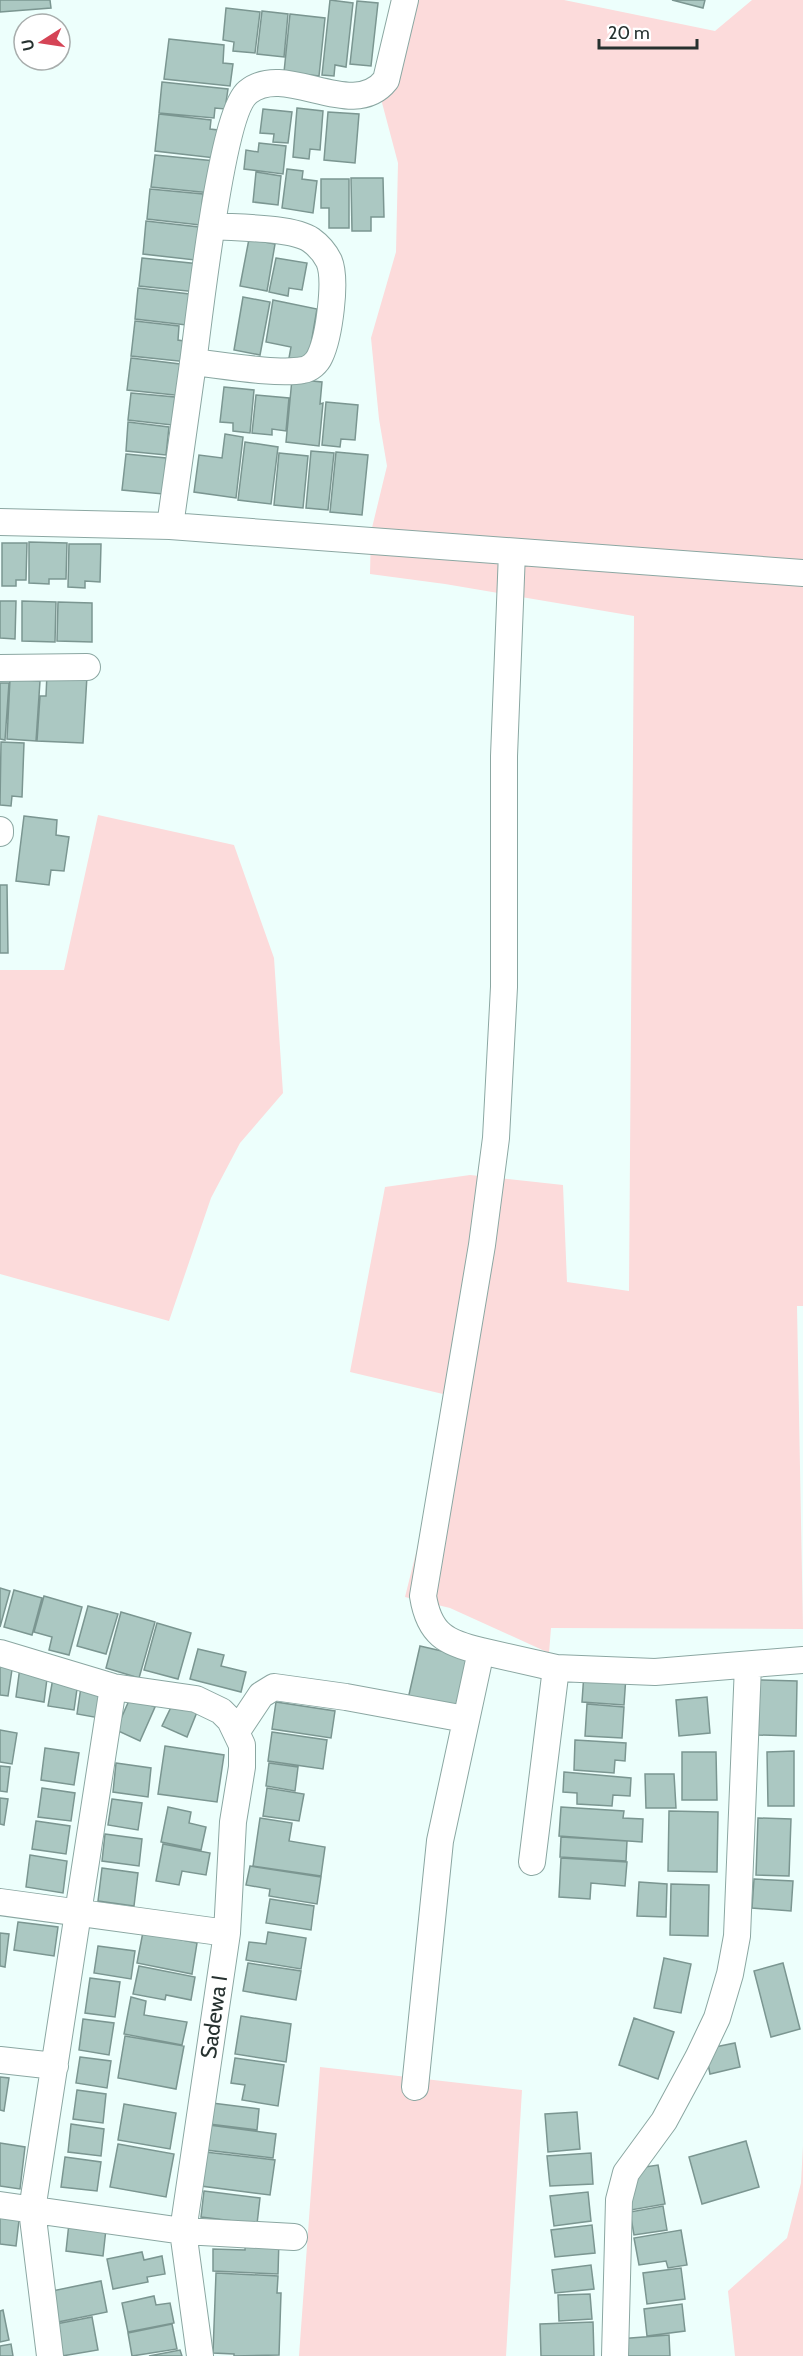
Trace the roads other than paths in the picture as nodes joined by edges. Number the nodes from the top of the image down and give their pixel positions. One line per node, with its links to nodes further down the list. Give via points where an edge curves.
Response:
1 (405, 0): 2 (street, via 386,80 380,87 364,94 341,95 277,83 261,86 240,101 228,137)
2 (212, 225): 3 (street); 3 (street, via 285,232 312,241 329,262 332,300 320,356 310,368 278,370)
3 (193, 362): 5 (street)
4 (0, 522): 5 (street)
5 (170, 526): 6 (street)
6 (512, 552): 7 (street); 10 (street, via 504,756 504,987 496,1138 423,1596 433,1628 462,1647)
7 (803, 573)
8 (87, 667): 9 (street)
9 (0, 668)
10 (481, 1651): 14 (street); 16 (street)
11 (0, 1653): 15 (street)
12 (803, 1660): 13 (street)
13 (748, 1665): 14 (street, via 655,1672); 31 (street, via 737,1936 730,1974 717,2018 698,2058 664,2121 626,2173 619,2200)
14 (556, 1668): 18 (street)
15 (113, 1688): 17 (street, via 196,1700 221,1711); 20 (street)
16 (465, 1719): 17 (street, via 274,1687 261,1695); 24 (street, via 440,1841)
17 (237, 1731): 21 (street, Sadewa I, via 242,1745 242,1767 234,1822)
18 (532, 1862)
19 (0, 1902): 20 (street)
20 (79, 1913): 21 (street); 23 (street)
21 (227, 1933): 27 (street, Sadewa I)
22 (0, 2060): 23 (street)
23 (54, 2066): 26 (street)
24 (415, 2086)
25 (0, 2205): 26 (street)
26 (32, 2210): 27 (street); 29 (street)
27 (183, 2231): 28 (street); 30 (street, Sadewa I)
28 (294, 2237)
29 (50, 2356)
30 (200, 2356)
31 (615, 2356)

